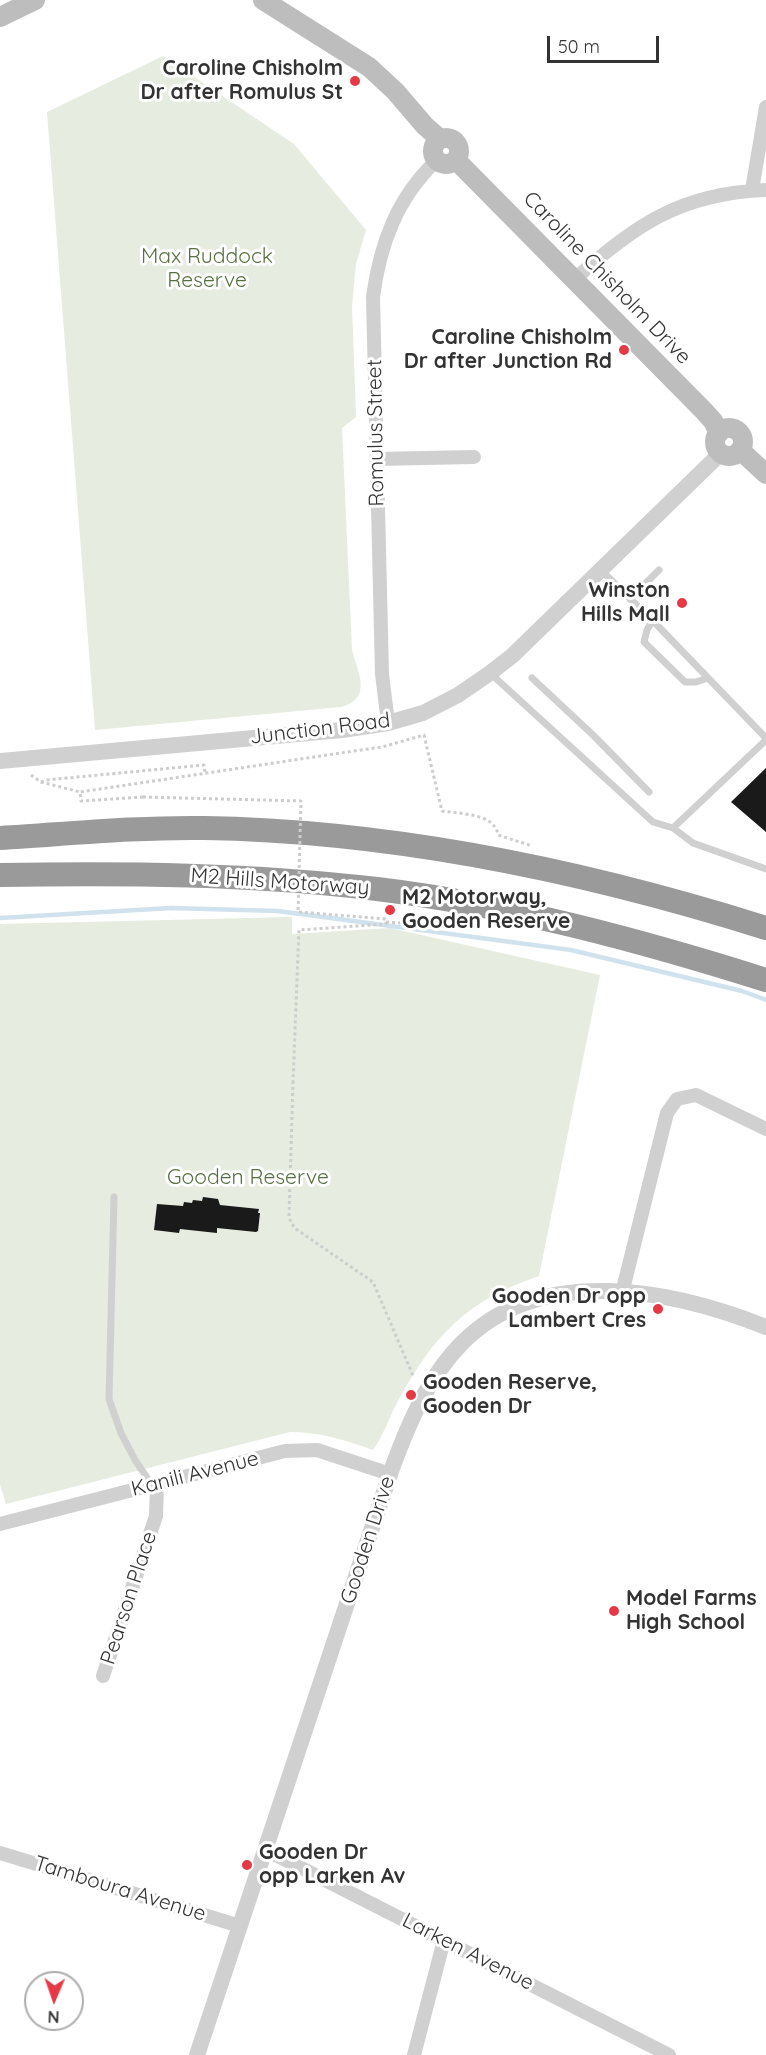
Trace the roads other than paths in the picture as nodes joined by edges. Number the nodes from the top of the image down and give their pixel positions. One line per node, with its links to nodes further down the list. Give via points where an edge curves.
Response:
1 (35, 0): 3 (main road)
2 (263, 0): 5 (main road, via 369,68 440,139 450,138 458,144 459,156)
3 (0, 17)
4 (766, 106): 6 (street)
5 (446, 160): 7 (main road, Caroline Chisholm Drive); 10 (street, Romulus Street, via 412,190 388,230 376,272 373,297)
6 (759, 190): 7 (street, via 718,195 661,214 608,248)
7 (575, 279): 8 (main road, Caroline Chisholm Drive, via 704,411 719,433 736,430 742,438)
8 (730, 452): 11 (main road); 12 (street, Junction Road)
9 (474, 457): 10 (street)
10 (376, 459): 19 (street, Romulus Street, via 382,674)
11 (766, 474)
12 (601, 570): 14 (lane); 16 (street, Junction Road)
13 (659, 570): 14 (lane)
14 (630, 599): 15 (lane)
15 (652, 621): 18 (lane); 18 (lane, via 644,642 685,682)
16 (490, 674): 19 (street, Junction Road, via 440,705); 23 (lane, via 652,822)
17 (532, 678): 22 (lane)
18 (708, 678): 20 (lane)
19 (388, 723): 21 (street, Junction Road)
20 (766, 739): 23 (lane)
21 (0, 761)
22 (649, 792)
23 (674, 828): 25 (lane, via 693,843)
24 (0, 838): 27 (highway, via 203,828 285,831 394,843 553,870)
25 (766, 869)
26 (0, 875): 28 (highway, M2 Hills Motorway, via 203,875 388,891 542,918)
27 (766, 928)
28 (766, 980)
29 (766, 1129): 31 (street, via 696,1095 677,1099 667,1113)
30 (114, 1197): 34 (lane, via 109,1399 135,1460)
31 (622, 1293): 32 (street, Gooden Drive, via 686,1301); 33 (street, Gooden Drive, via 540,1298 512,1309 472,1333 431,1383 411,1420)
32 (766, 1327)
33 (390, 1474): 34 (street, Kanili Avenue, via 316,1450 302,1450); 37 (street, Gooden Drive)
34 (154, 1485): 35 (street, Kanili Avenue); 36 (street, Pearson Place, via 156,1516)
35 (0, 1524)
36 (103, 1676)
37 (266, 1850): 39 (street, Gooden Drive); 40 (street, Larken Avenue)
38 (0, 1853): 39 (street, Tamboura Avenue)
39 (240, 1926): 42 (street, Gooden Drive)
40 (444, 1940): 41 (street, Larken Avenue); 43 (street)
41 (651, 2051): 44 (street, Larken Avenue)
42 (197, 2055)
43 (414, 2055)
44 (669, 2055)

